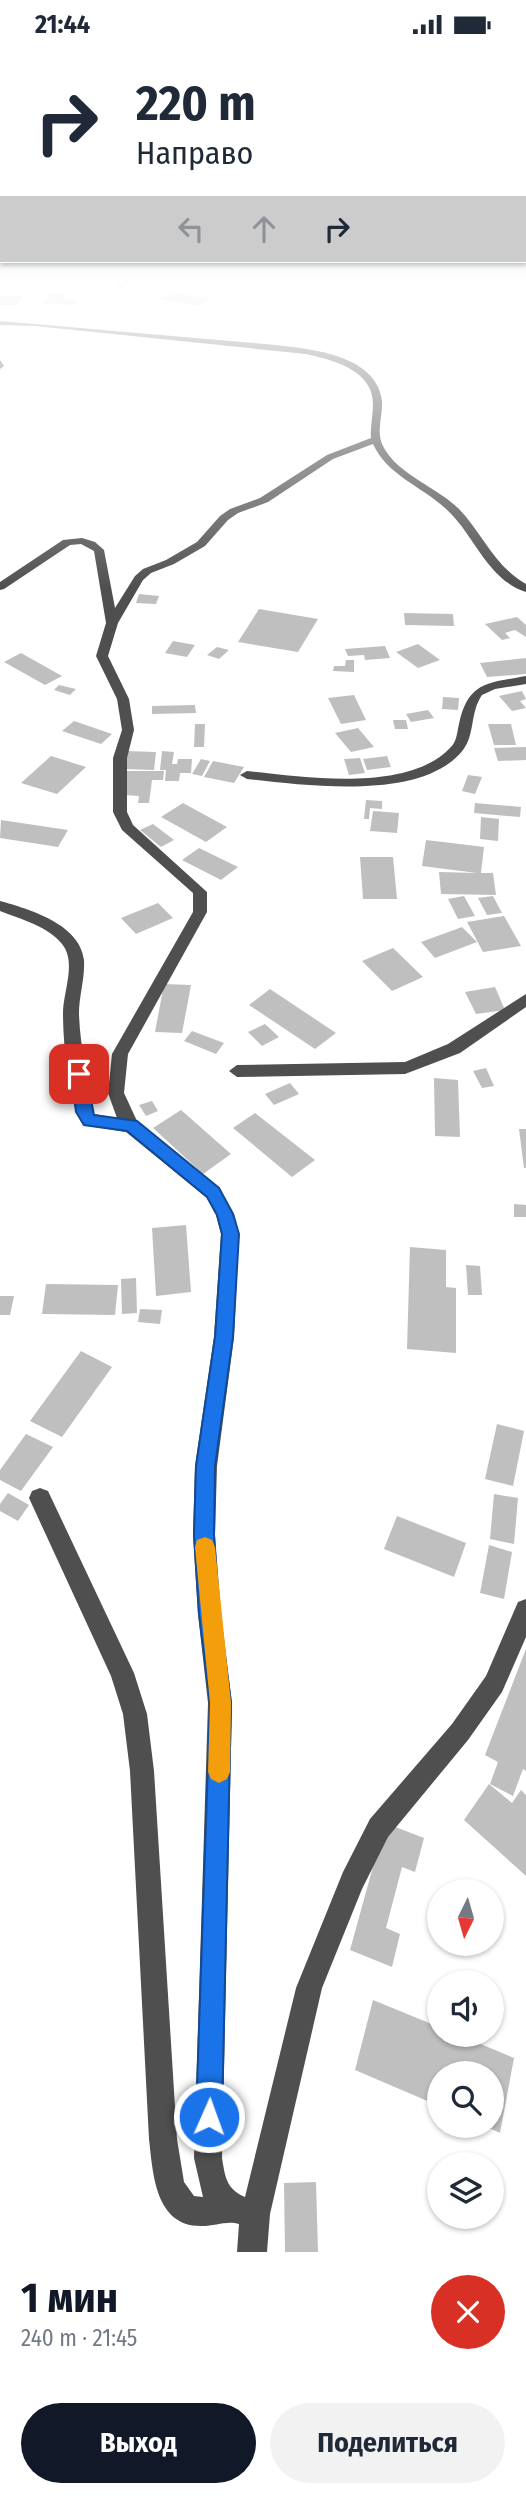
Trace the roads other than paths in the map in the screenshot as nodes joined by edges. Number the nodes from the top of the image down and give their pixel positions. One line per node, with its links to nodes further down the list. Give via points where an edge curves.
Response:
1 (370, 383): 2 (street, via 378,396)
2 (375, 440): 4 (street, via 404,474 456,512 495,568); 5 (street, via 330,457 264,500 234,512 201,544 147,571)
3 (0, 587): 5 (street, via 67,542 91,544 99,550)
4 (526, 589)
5 (112, 623): 11 (street, via 102,656 123,699 128,730 120,758 120,812 127,827 200,891 200,912 120,1054 116,1093)
6 (526, 680): 7 (street, via 478,692 471,699 458,748 434,767 364,782)
7 (247, 775)
8 (0, 906): 11 (street, via 41,923 73,946 71,1014 84,1112 89,1121)
9 (526, 999): 10 (street, via 447,1054 423,1064)
10 (237, 1071)
11 (131, 1126): 14 (street, via 213,1193 230,1234 224,1337 206,1466 204,1535 220,1703 208,2158 211,2185)
12 (40, 1498): 14 (street, via 122,1673 135,1714 163,2139 172,2195 181,2206 194,2211)
13 (526, 1610): 15 (street, via 494,1684 379,1828 352,1881 309,1988)
14 (229, 2208): 15 (street)
15 (255, 2214): 16 (street)
16 (252, 2252)

